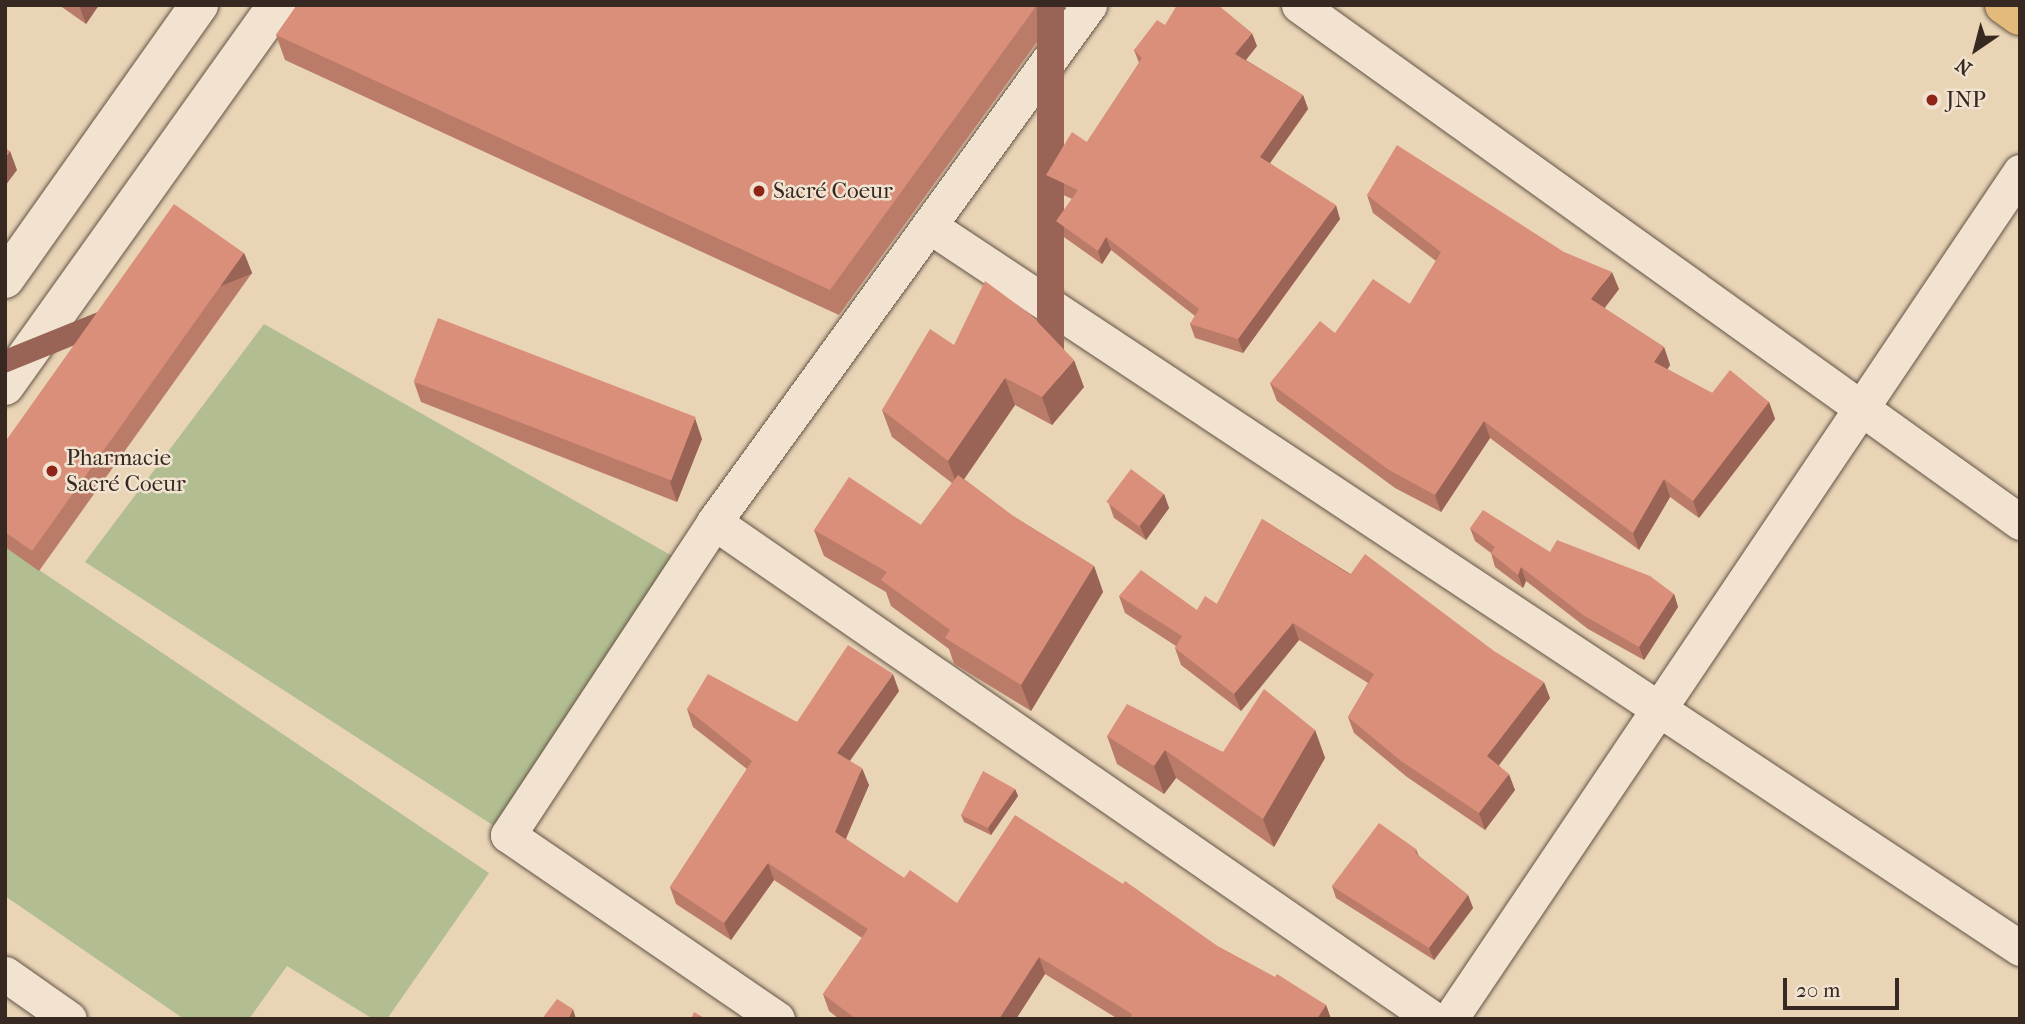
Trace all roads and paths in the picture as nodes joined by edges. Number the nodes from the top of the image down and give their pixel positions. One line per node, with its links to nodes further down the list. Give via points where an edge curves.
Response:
1 (199, 5): 9 (main road)
2 (277, 5): 10 (main road)
3 (1089, 5): 8 (street)
4 (1299, 5): 11 (street)
5 (2004, 5): 6 (main road)
6 (2020, 16)
7 (2020, 172): 11 (street)
8 (931, 227): 12 (street); 14 (street)
9 (5, 279)
10 (5, 386)
11 (1860, 409): 13 (street); 14 (street)
12 (714, 522): 18 (street, via 508,835); 19 (street)
13 (2020, 522)
14 (1657, 711): 15 (street); 20 (street)
15 (2020, 948)
16 (5, 974): 17 (street)
17 (62, 1017)
18 (777, 1019)
19 (1433, 1019)
20 (1450, 1019)

